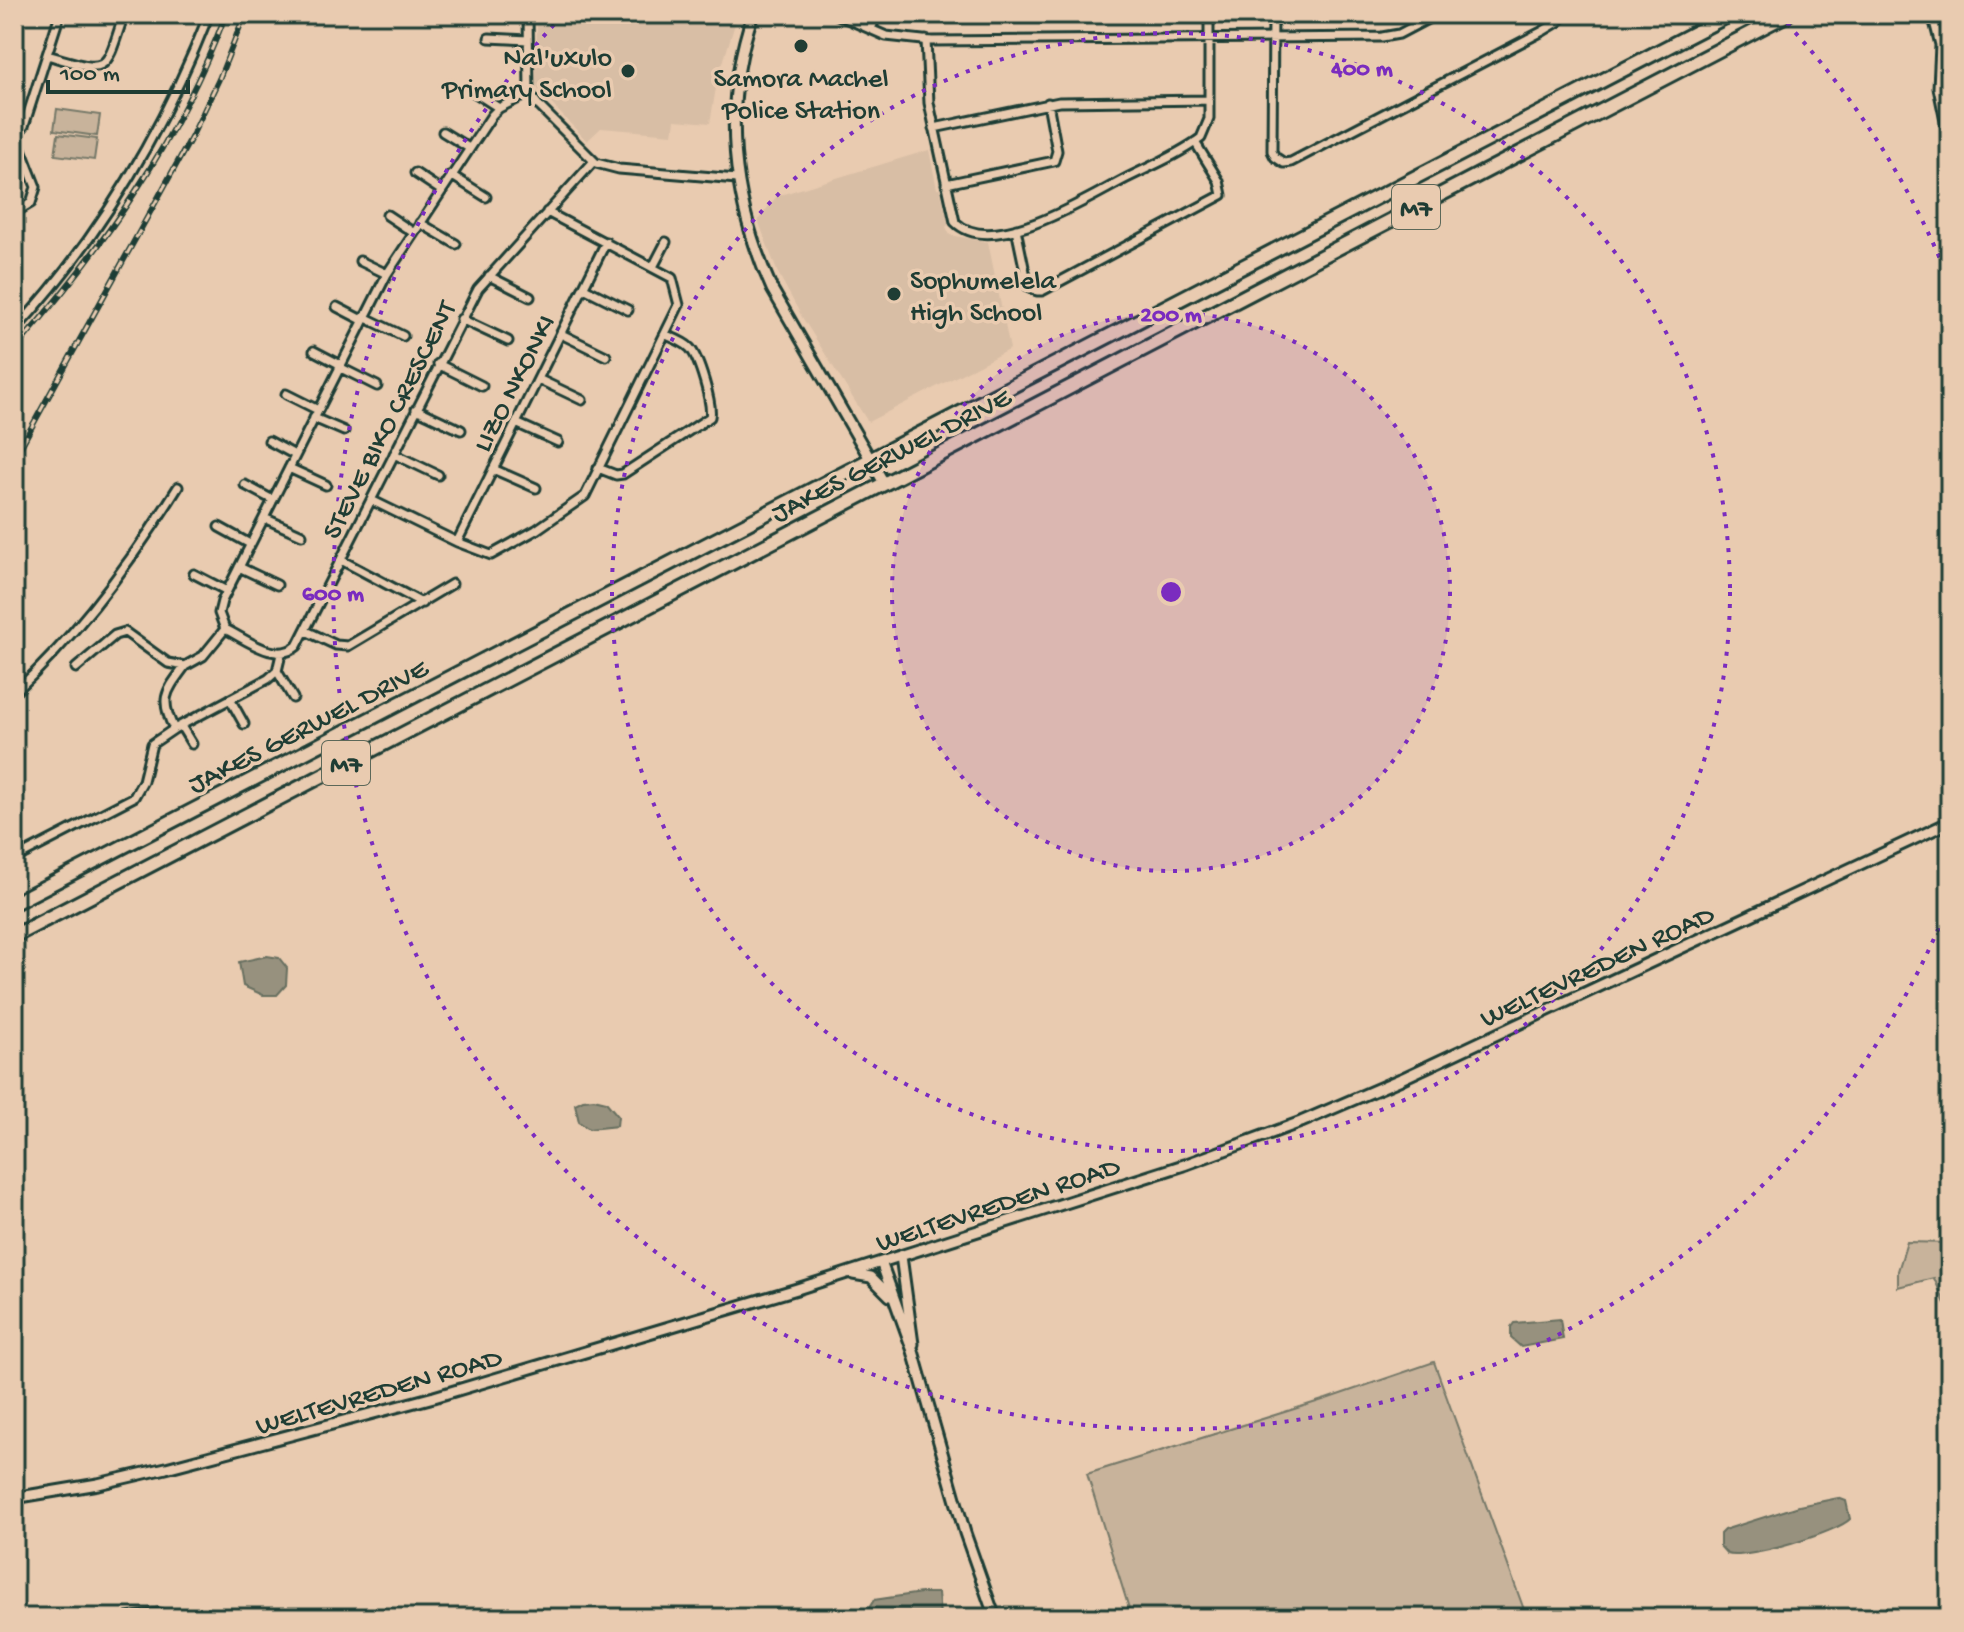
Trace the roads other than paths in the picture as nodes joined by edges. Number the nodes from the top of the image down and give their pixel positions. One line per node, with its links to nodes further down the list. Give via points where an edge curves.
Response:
1 (60, 14): 22 (street)
2 (124, 14): 22 (street, via 103,64 86,67)
3 (209, 14): 60 (street, via 178,90 127,182)
4 (528, 14): 20 (street)
5 (753, 14): 37 (street, via 735,100)
6 (836, 14): 16 (street)
7 (877, 14): 16 (street)
8 (1209, 14): 17 (street)
9 (1273, 14): 18 (street)
10 (1437, 14): 18 (street, via 1391,36)
11 (1566, 14): 18 (street, via 1543,31 1284,163 1272,151)
12 (1731, 14): 83 (highway, JAKES GERWEL DRIVE / M7)
13 (1788, 14): 88 (highway, JAKES GERWEL DRIVE / M7)
14 (1949, 14): 15 (street)
15 (1934, 17): 32 (street, via 1940,45 1938,88)
16 (871, 29): 21 (street)
17 (1210, 37): 18 (street); 21 (street); 25 (street)
18 (1273, 37)
19 (489, 38): 20 (street)
20 (528, 40): 24 (street)
21 (926, 40): 28 (street)
22 (47, 55): 30 (street, via 24,126)
23 (471, 90): 27 (street)
24 (529, 93): 27 (street); 34 (street)
25 (1209, 100): 26 (street); 31 (street, via 1208,126)
26 (1048, 103): 28 (street); 38 (street, via 1057,151 1054,161)
27 (499, 108): 33 (street)
28 (934, 128): 38 (street)
29 (443, 132): 33 (street)
30 (15, 137): 42 (street, via 36,187 31,203)
31 (1195, 142): 45 (street, via 1064,211); 45 (street, via 1222,195 1042,291 1028,286)
32 (1950, 145)
33 (469, 148): 36 (street)
34 (594, 161): 37 (street, via 619,169); 41 (street, STEVE BIKO CRESCENT)
35 (415, 173): 39 (street)
36 (451, 175): 39 (street); 40 (street)
37 (737, 179): 83 (street, via 751,238 772,289)
38 (946, 184): 45 (street, via 960,228 980,233)
39 (442, 191): 44 (street)
40 (486, 197)
41 (547, 212): 47 (street); 53 (street, STEVE BIKO CRESCENT)
42 (14, 213)
43 (387, 215): 46 (street)
44 (420, 223): 46 (street); 49 (street)
45 (1016, 229)
46 (414, 233): 52 (street)
47 (606, 242): 51 (street); 54 (street, LIZO NKONKI)
48 (666, 242): 51 (street)
49 (456, 244)
50 (360, 261): 52 (street)
51 (653, 267): 62 (street, via 672,278 679,301)
52 (387, 274): 58 (street)
53 (489, 276): 55 (street); 59 (street, STEVE BIKO CRESCENT)
54 (584, 288): 57 (street); 61 (street, LIZO NKONKI)
55 (530, 297)
56 (337, 307): 58 (street)
57 (628, 310)
58 (363, 318): 63 (street); 68 (street)
59 (461, 319): 64 (street); 67 (street, STEVE BIKO CRESCENT)
60 (14, 331)
61 (561, 334): 66 (street); 69 (street, LIZO NKONKI)
62 (666, 335): 85 (street); 85 (street, via 694,355 711,403 710,417 623,474)
63 (403, 336)
64 (508, 341)
65 (314, 351): 68 (street)
66 (606, 356)
67 (438, 364): 71 (street); 74 (street, STEVE BIKO CRESCENT)
68 (340, 366): 70 (street); 75 (street)
69 (538, 379): 73 (street); 76 (street, LIZO NKONKI)
70 (377, 386)
71 (482, 386)
72 (286, 394): 75 (street)
73 (582, 400)
74 (416, 409): 77 (street); 81 (street, STEVE BIKO CRESCENT)
75 (316, 414): 78 (street); 82 (street)
76 (516, 423): 80 (street); 86 (street, LIZO NKONKI)
77 (461, 430)
78 (344, 431)
79 (269, 441): 82 (street)
80 (558, 442)
81 (394, 454): 87 (street); 94 (street, STEVE BIKO CRESCENT)
82 (295, 455): 84 (street)
83 (870, 459): 88 (street); 121 (highway, JAKES GERWEL DRIVE / M7)
84 (289, 468): 90 (street); 93 (street)
85 (598, 468): 98 (street, via 582,500 502,551 487,554)
86 (493, 469): 92 (street); 98 (street, LIZO NKONKI)
87 (438, 475)
88 (884, 483): 122 (highway, JAKES GERWEL DRIVE / M7)
89 (245, 485): 93 (street)
90 (326, 485)
91 (178, 487): 113 (street, via 92,609)
92 (536, 488)
93 (273, 500): 95 (street)
94 (371, 500): 98 (street); 100 (street, STEVE BIKO CRESCENT)
95 (264, 518): 97 (street); 99 (street)
96 (219, 527): 99 (street)
97 (302, 535)
98 (457, 542)
99 (250, 544): 101 (street)
100 (341, 560): 106 (street); 108 (street, STEVE BIKO CRESCENT)
101 (239, 567): 104 (street); 105 (street)
102 (194, 574): 105 (street)
103 (452, 584): 106 (street)
104 (277, 585)
105 (227, 591): 107 (street, via 219,613)
106 (422, 603): 108 (street, via 348,646)
107 (225, 629): 109 (street); 110 (street, via 203,656)
108 (306, 631): 109 (street, STEVE BIKO CRESCENT, via 297,646)
109 (281, 654): 112 (street)
110 (185, 666): 111 (street, via 168,663 125,632); 117 (street, via 166,690 168,718)
111 (76, 668)
112 (277, 671): 114 (street); 115 (street)
113 (14, 693)
114 (293, 698)
115 (230, 699): 116 (street); 117 (street)
116 (244, 724)
117 (177, 728): 118 (street); 120 (street, via 152,744 134,797)
118 (192, 744)
119 (1950, 822): 123 (street, WELTEVREDEN ROAD, via 1301,1122)
120 (14, 859)
121 (14, 903)
122 (14, 936)
123 (901, 1256): 124 (street, WELTEVREDEN ROAD); 127 (street)
124 (881, 1262): 125 (street, WELTEVREDEN ROAD); 126 (street)
125 (847, 1273): 126 (street, via 871,1277); 128 (street, WELTEVREDEN ROAD, via 293,1436 98,1484)
126 (896, 1305): 127 (street)
127 (913, 1351): 131 (street, via 969,1547)
128 (14, 1498)
129 (159, 1613): 130 (street)
130 (127, 1618)
131 (995, 1618)

